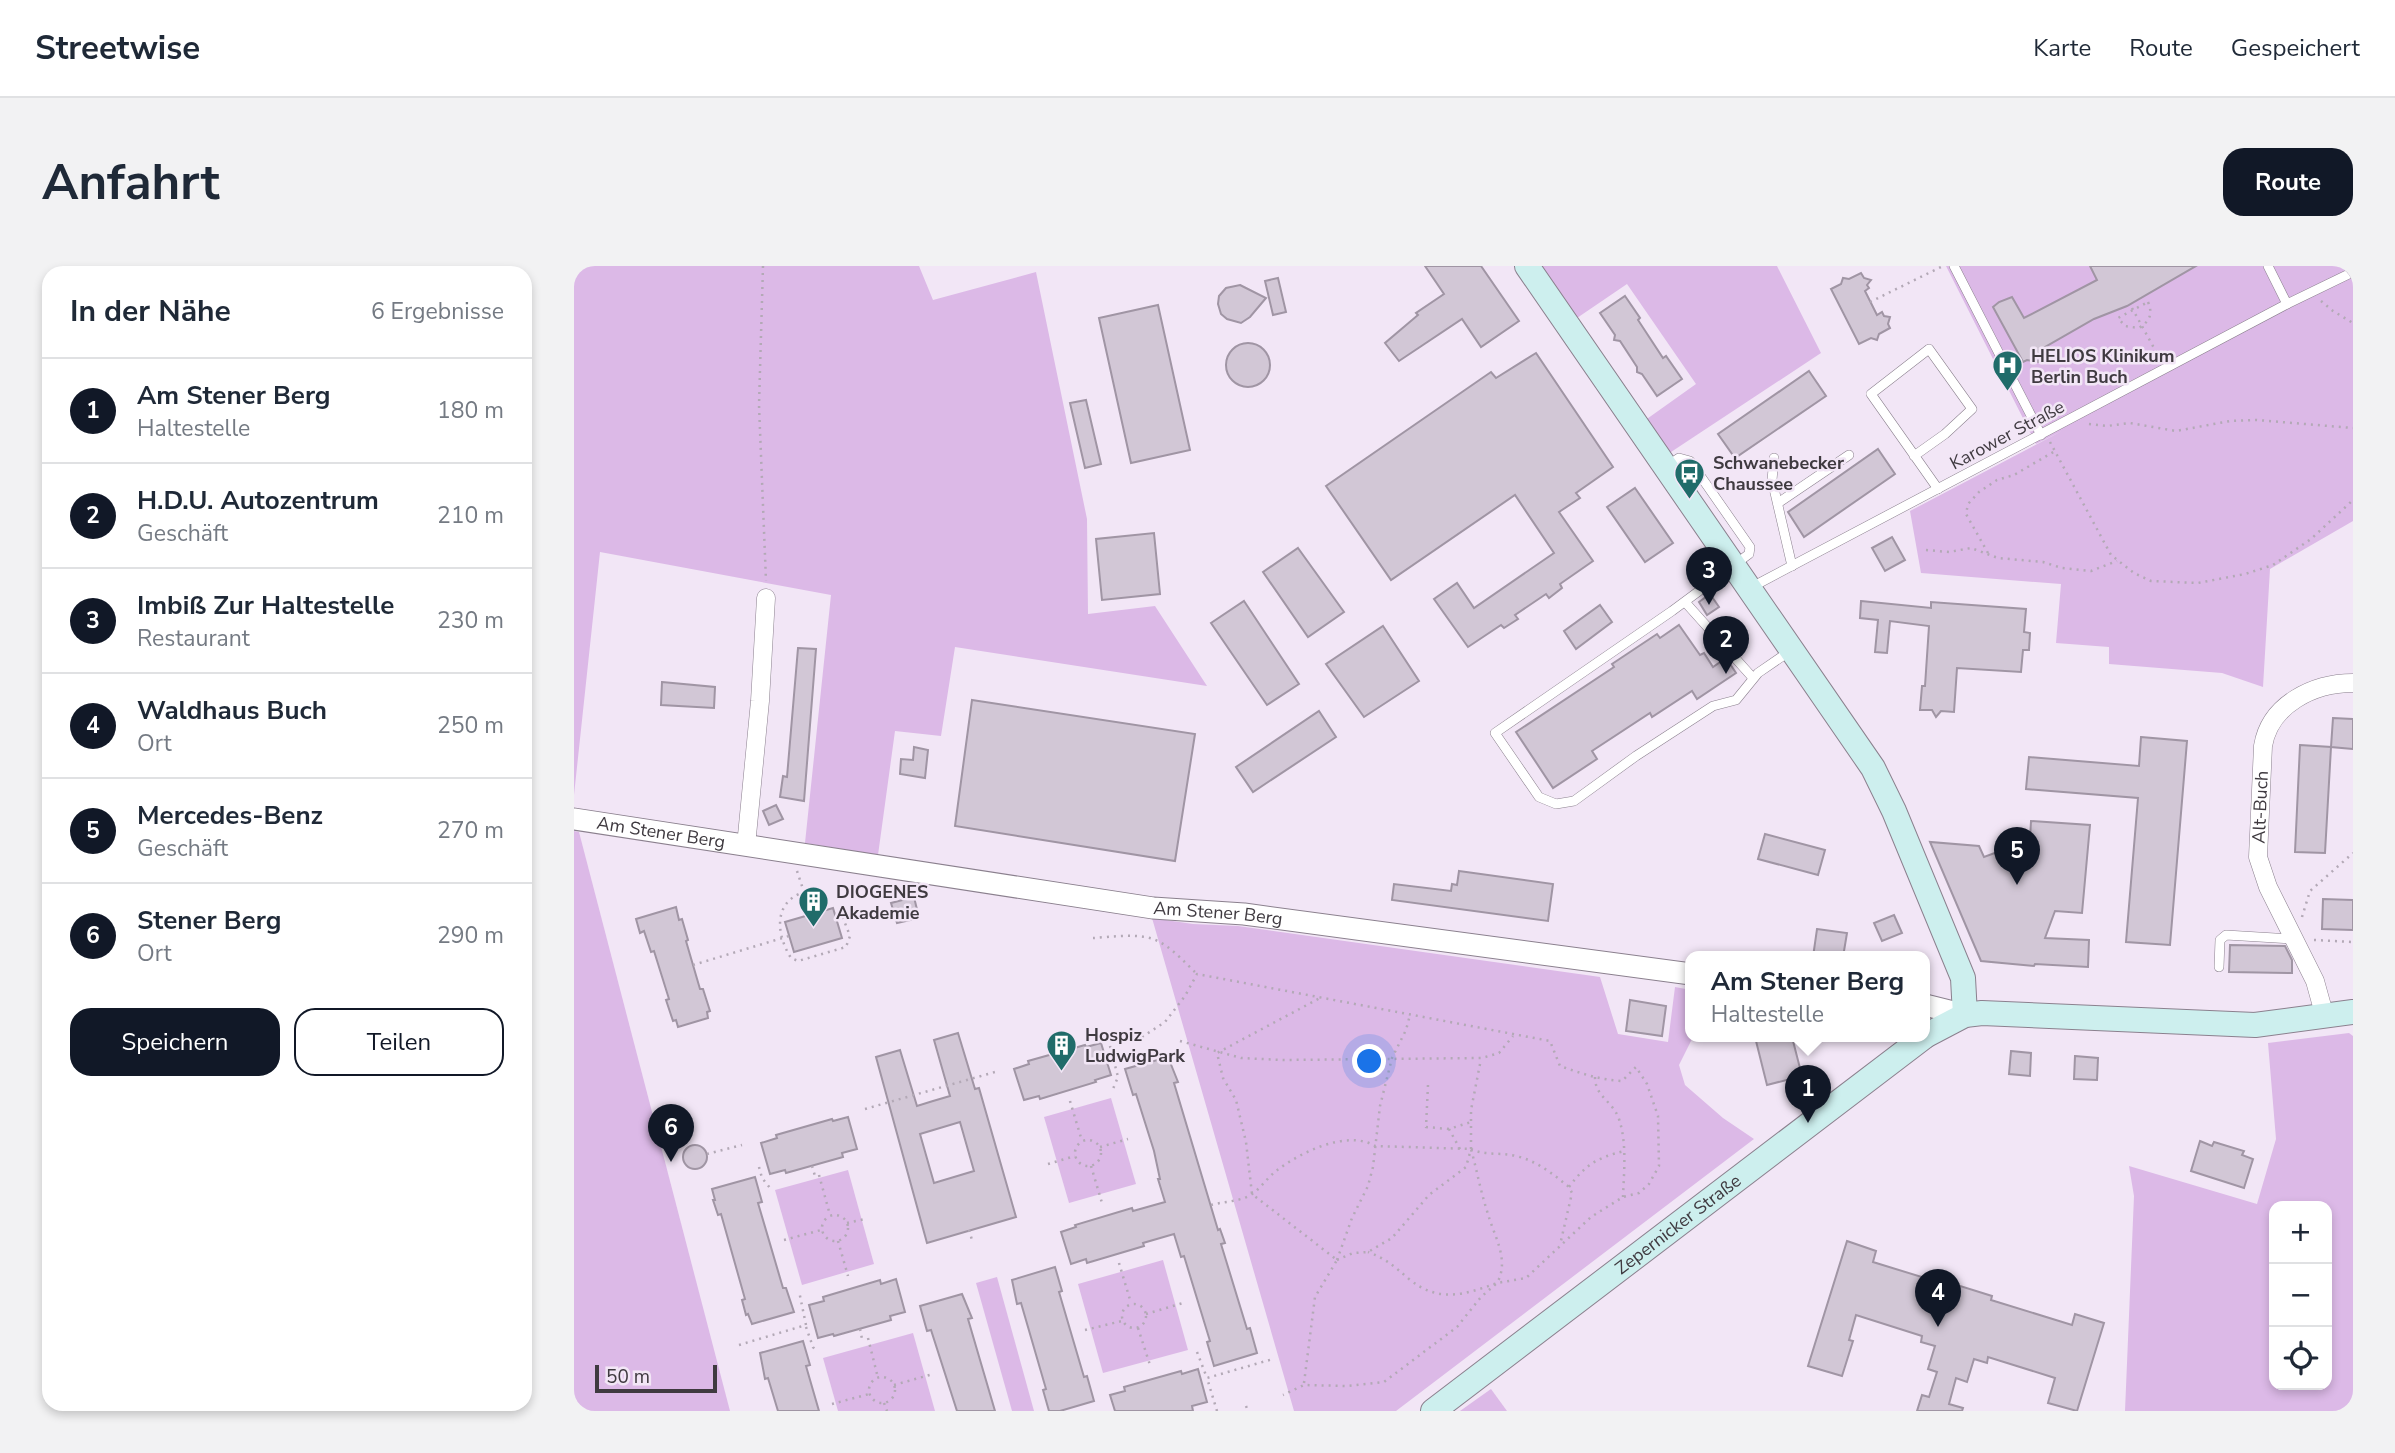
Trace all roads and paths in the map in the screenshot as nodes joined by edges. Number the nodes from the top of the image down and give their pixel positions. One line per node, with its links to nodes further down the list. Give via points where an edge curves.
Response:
1 (763, 266): 30 (path, via 759,405)
2 (1527, 266): 27 (main road)
3 (1943, 266): 8 (path)
4 (1954, 266): 16 (lane)
5 (2267, 266): 9 (lane)
6 (2353, 272): 7 (lane, Karower Straße)
7 (2311, 292): 9 (lane, Karower Straße); 11 (path)
8 (1870, 302)
9 (2287, 304): 13 (lane, Karower Straße)
10 (2133, 309): 12 (path); 12 (path, via 2148,302 2151,315); 12 (path, via 2118,318 2130,328)
11 (2353, 323)
12 (2142, 326): 13 (path)
13 (2165, 369): 14 (lane, Karower Straße)
14 (2079, 415): 15 (path, via 2085,423 2130,423 2176,431 2257,420); 16 (lane, Karower Straße)
15 (2353, 428)
16 (2043, 434): 17 (path); 21 (lane, Karower Straße)
17 (2055, 452): 25 (path, via 1997,480 1968,504 1966,514); 26 (path)
18 (1849, 455): 23 (lane)
19 (1914, 456): 19 (lane, via 1871,394 1929,349 1972,409); 21 (lane)
20 (1774, 458): 23 (lane, via 1772,480)
21 (1938, 489): 28 (lane, Karower Straße)
22 (2353, 500): 26 (path, via 2311,539 2273,565 2245,574 2198,583 2151,581)
23 (1778, 503): 28 (lane)
24 (1926, 550): 25 (path, via 1971,548)
25 (1989, 555): 26 (path, via 2091,571)
26 (2117, 561)
27 (1734, 566): 29 (main road); 31 (lane)
28 (1791, 566): 29 (lane, Karower Straße)
29 (1749, 588): 32 (main road)
30 (766, 598): 36 (street, Am Stener Berg)
31 (1685, 602): 33 (lane); 33 (lane, via 1495,733 1539,797 1556,804 1574,802 1713,706 1736,700)
32 (1792, 650): 33 (lane); 53 (main road, via 1881,782 1963,978)
33 (1753, 678)
34 (2353, 683): 43 (street, Alt-Buch, via 2306,691 2265,734 2258,857 2268,887)
35 (574, 819): 36 (street, Am Stener Berg)
36 (746, 846): 38 (street, Am Stener Berg)
37 (2353, 853): 43 (path, via 2310,891)
38 (797, 854): 41 (path, via 795,865 804,892 793,895 780,915); 47 (street, Am Stener Berg, via 1153,908 1244,914)
39 (843, 918): 41 (path, via 850,936 846,947 797,961)
40 (789, 936): 41 (path)
41 (782, 938): 45 (path)
42 (1093, 938): 48 (path, via 1153,939)
43 (2296, 939): 44 (path); 46 (lane, via 2226,935 2220,940); 54 (street, Alt-Buch)
44 (2353, 942)
45 (693, 965)
46 (2219, 967)
47 (1685, 973)
48 (1197, 974): 49 (path); 57 (path, via 1165,1022)
49 (1320, 998): 52 (path); 61 (path)
50 (1930, 1006): 53 (street)
51 (2353, 1012): 54 (main road)
52 (1410, 1016): 56 (path); 62 (path)
53 (1965, 1016): 54 (main road, via 2007,1013 2218,1025); 55 (main road, Zepernicker Straße)
54 (2325, 1017)
55 (1930, 1034)
56 (1514, 1035): 63 (path, via 1499,1053); 65 (path, via 1550,1041 1560,1066)
57 (1142, 1037)
58 (1181, 1041): 61 (path)
59 (1917, 1042): 135 (main road, Zepernicker Straße)
60 (1110, 1046): 67 (path, via 1118,1077)
61 (1217, 1053): 62 (path, via 1283,1060); 88 (path, via 1223,1078 1236,1100)
62 (1392, 1058): 63 (path); 75 (path)
63 (1482, 1058): 70 (path)
64 (995, 1072): 69 (path)
65 (1595, 1077): 79 (path, via 1595,1087 1618,1117); 89 (path, via 1622,1080 1636,1067 1658,1116 1659,1166 1639,1193)
66 (1428, 1086): 71 (path, via 1426,1127)
67 (1113, 1089)
68 (1070, 1101): 73 (path)
69 (864, 1109)
70 (1471, 1122): 71 (path); 78 (path)
71 (1449, 1129): 77 (path)
72 (1128, 1139): 76 (path)
73 (1082, 1142): 76 (path, via 1090,1140); 81 (path)
74 (742, 1145): 80 (path)
75 (1375, 1146): 77 (path); 88 (path, via 1366,1140 1312,1149 1293,1158); 102 (path, via 1368,1186)
76 (1100, 1147): 84 (path, via 1100,1159)
77 (1460, 1149): 78 (path)
78 (1471, 1149): 86 (path, via 1532,1161); 101 (path, via 1466,1167 1429,1195 1392,1238); 105 (path, via 1501,1247)
79 (1624, 1151): 86 (path, via 1591,1163); 89 (path)
80 (707, 1154)
81 (1076, 1156): 82 (path); 84 (path, via 1080,1163)
82 (1048, 1164)
83 (812, 1166): 92 (path)
84 (1091, 1166): 90 (path)
85 (759, 1167): 87 (path)
86 (1569, 1187): 100 (path, via 1572,1193)
87 (770, 1188)
88 (1252, 1194): 91 (path); 102 (path)
89 (1623, 1196): 100 (path, via 1591,1217)
90 (1102, 1203)
91 (1211, 1205)
92 (831, 1215): 94 (path); 95 (path)
93 (864, 1219): 94 (path)
94 (847, 1223): 99 (path, via 848,1232)
95 (821, 1230): 97 (path); 99 (path, via 826,1238)
96 (969, 1230): 98 (path)
97 (784, 1240)
98 (972, 1240)
99 (838, 1241): 104 (path)
100 (1559, 1247): 105 (path, via 1526,1278)
101 (1368, 1252): 102 (path); 105 (path, via 1384,1258 1431,1293 1448,1295)
102 (1337, 1260): 126 (path, via 1315,1297)
103 (1119, 1263): 108 (path)
104 (848, 1276)
105 (1497, 1283): 126 (path, via 1457,1327 1384,1382)
106 (799, 1291): 111 (path)
107 (1183, 1303): 109 (path)
108 (1131, 1304): 109 (path, via 1143,1307); 110 (path, via 1123,1311)
109 (1146, 1314): 112 (path)
110 (1122, 1321): 112 (path); 114 (path)
111 (806, 1325): 117 (path); 118 (path)
112 (1138, 1328): 121 (path)
113 (860, 1329): 116 (path)
114 (1085, 1330)
115 (868, 1338): 123 (path)
116 (862, 1339)
117 (739, 1345)
118 (817, 1352)
119 (1196, 1352): 124 (path)
120 (1273, 1359): 124 (path)
121 (1150, 1365)
122 (933, 1374): 125 (path)
123 (878, 1378): 125 (path); 127 (path)
124 (1207, 1378): 133 (path)
125 (894, 1385): 129 (path, via 893,1396)
126 (1304, 1385): 128 (path)
127 (869, 1394): 129 (path); 130 (path)
128 (1283, 1395)
129 (884, 1403): 132 (path)
130 (832, 1404)
131 (1246, 1406): 134 (path)
132 (887, 1411)
133 (1217, 1411)
134 (1248, 1411)
135 (1433, 1411)

